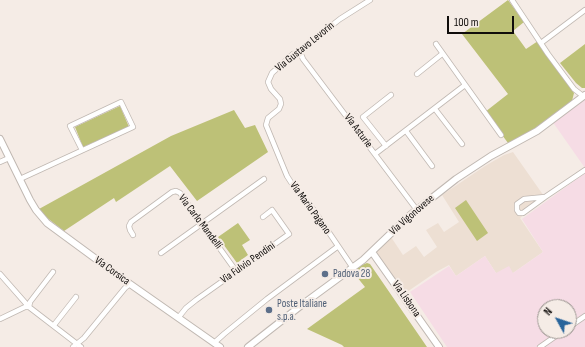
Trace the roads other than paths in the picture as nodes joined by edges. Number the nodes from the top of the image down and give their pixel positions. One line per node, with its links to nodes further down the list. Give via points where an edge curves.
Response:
1 (370, 0): 6 (street, Via Gustavo Levorin, via 340,19 304,46)
2 (512, 0): 4 (street)
3 (585, 10): 4 (street)
4 (541, 43): 11 (street)
5 (436, 44): 7 (street)
6 (300, 52): 13 (street, Via Gustavo Levorin, via 293,54 268,80 281,104); 20 (street, Via Asturie)
7 (442, 54): 8 (street); 9 (street)
8 (417, 74)
9 (465, 85): 12 (street); 15 (street)
10 (391, 95): 18 (street, via 363,117)
11 (582, 97): 28 (street, Via Vigonovese, via 537,131 474,166)
12 (435, 109): 14 (street); 17 (street)
13 (266, 123): 32 (street, Via Mario Pagano, via 267,131 292,185 313,209)
14 (406, 131): 18 (street); 23 (street)
15 (501, 135)
16 (0, 139): 21 (street, Via Corsica)
17 (462, 144)
18 (386, 146): 20 (street)
19 (82, 150): 19 (street, via 133,127 121,102 70,126); 26 (street)
20 (375, 154): 28 (street, Via Asturie)
21 (8, 158): 22 (street); 26 (street, Via Corsica)
22 (0, 162)
23 (432, 166)
24 (585, 170): 27 (street)
25 (264, 179): 30 (street)
26 (20, 180): 39 (street, Via Corsica, via 36,210 47,223)
27 (546, 197): 27 (street, via 524,199 517,204 519,214)
28 (417, 210): 33 (street, Via Vigonovese)
29 (263, 217): 36 (street, Via Fulvio Pendini, via 272,210 289,234)
30 (201, 224): 31 (street, Via Carlo Mandelli, via 176,191 131,222 129,226); 34 (street); 36 (street, Via Carlo Mandelli)
31 (133, 235)
32 (338, 247): 35 (street, Via Mario Pagano); 46 (street, via 267,299 224,334)
33 (372, 252): 35 (street, Via Vigonovese); 49 (street, Via Lisbona)
34 (160, 254)
35 (353, 268): 48 (street, Via Vigonovese)
36 (236, 271): 42 (street, Via Fulvio Pendini, via 189,305)
37 (53, 272): 41 (street, via 30,302)
38 (0, 274): 41 (street)
39 (130, 284): 42 (street, Via Corsica); 47 (street)
40 (76, 297): 44 (street)
41 (29, 307): 43 (street); 44 (street)
42 (178, 318): 46 (street, Via Corsica)
43 (0, 319)
44 (54, 326): 47 (street)
45 (552, 339): 50 (street)
46 (217, 345)
47 (77, 346)
48 (248, 347)
49 (438, 347)
50 (540, 347)

